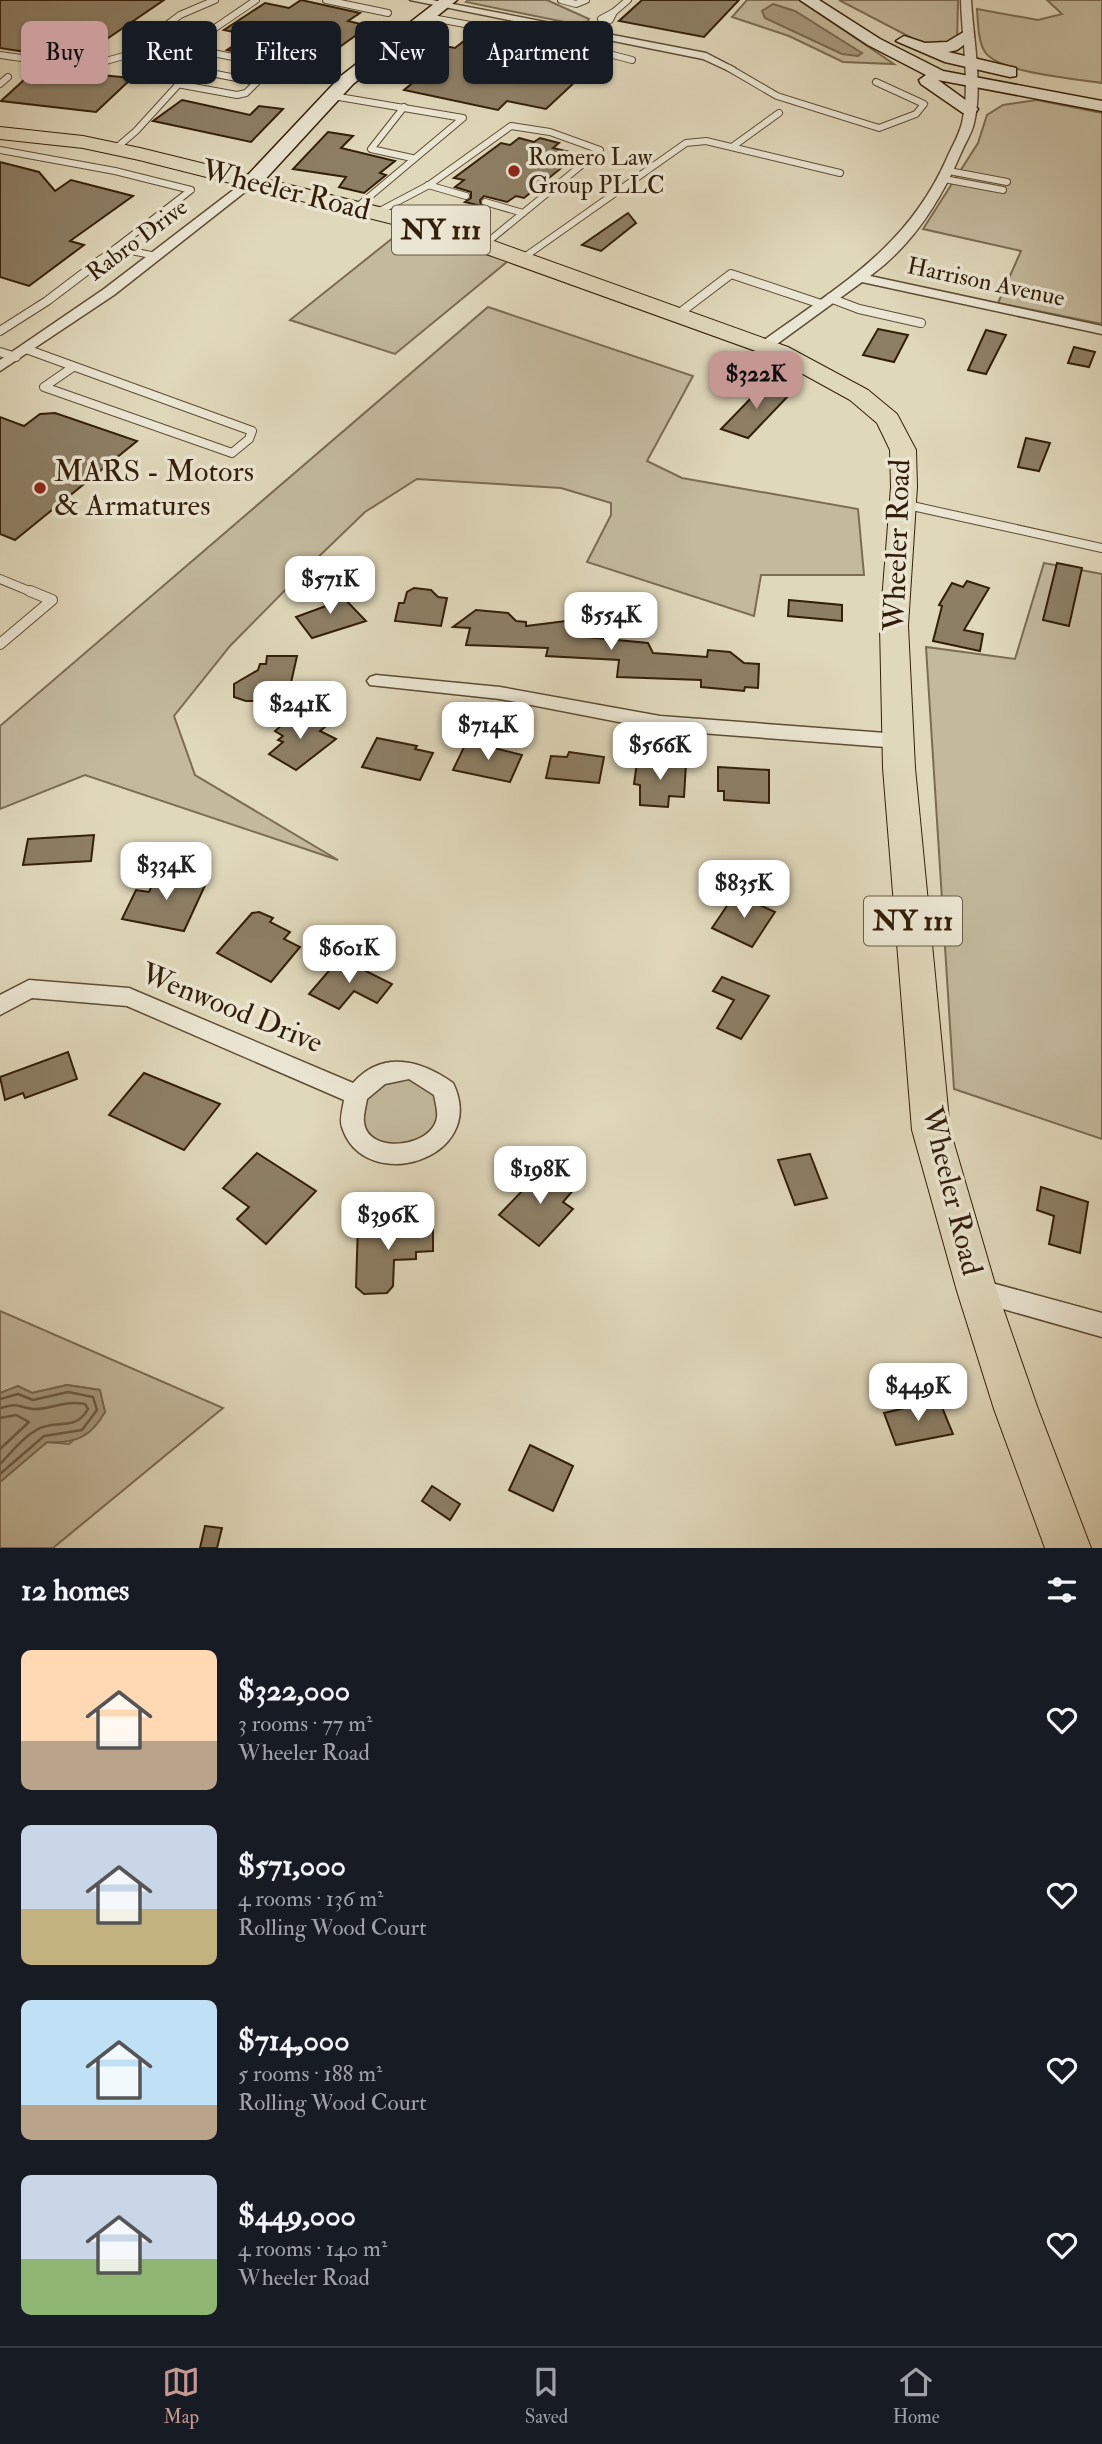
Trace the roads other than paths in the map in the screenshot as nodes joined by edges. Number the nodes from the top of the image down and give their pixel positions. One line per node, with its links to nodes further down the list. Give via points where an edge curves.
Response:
1 (215, 0): 23 (lane, via 181,14 125,56 93,61 85,67)
2 (256, 0): 17 (lane)
3 (326, 0): 12 (lane)
4 (415, 0): 11 (street)
5 (561, 0): 6 (lane, via 576,4)
6 (586, 0)
7 (628, 0): 15 (lane)
8 (808, 0): 20 (street)
9 (836, 0): 21 (street)
10 (966, 0): 19 (street)
11 (446, 2): 13 (street, Rabro Drive); 14 (street)
12 (388, 13)
13 (427, 17): 16 (lane); 31 (street, Rabro Drive)
14 (518, 21)
15 (606, 21)
16 (463, 24)
17 (217, 27)
18 (613, 38): 27 (street, via 706,56)
19 (967, 40): 21 (street, via 951,47); 26 (street); 28 (street, via 992,63)
20 (874, 42): 36 (street, via 930,72); 42 (street)
21 (920, 48): 26 (street)
22 (217, 54): 31 (lane)
23 (0, 55)
24 (613, 55): 25 (lane)
25 (632, 60)
26 (969, 63): 28 (street); 36 (street)
27 (729, 68): 32 (lane, via 777,96 879,128 916,114 924,104)
28 (1017, 73): 37 (street)
29 (217, 74): 35 (lane, via 257,82 237,95)
30 (8, 77): 33 (lane)
31 (347, 80): 38 (street, Rabro Drive)
32 (876, 82)
33 (0, 84)
34 (176, 84): 46 (lane)
35 (182, 84)
36 (970, 84): 39 (street); 42 (street)
37 (1080, 84)
38 (333, 96): 41 (lane); 51 (street, Rabro Drive)
39 (1041, 96): 40 (street); 42 (street, via 1000,100)
40 (1102, 106)
41 (404, 107): 48 (lane, via 371,149); 48 (lane, via 463,118)
42 (969, 112): 50 (street, via 963,139)
43 (779, 113): 45 (lane)
44 (0, 133): 46 (main road, Wheeler Road / NY 111)
45 (732, 147): 49 (lane); 62 (lane, via 706,141 686,143)
46 (115, 149): 51 (main road, Wheeler Road / NY 111)
47 (0, 150): 60 (lane, via 191,190)
48 (412, 158): 57 (lane)
49 (840, 173)
50 (946, 175): 52 (lane); 54 (lane); 63 (street, via 905,237)
51 (254, 181): 57 (main road, Wheeler Road / NY 111); 61 (street, Rabro Drive)
52 (1007, 182)
53 (428, 185): 55 (lane); 57 (lane, via 401,203); 58 (lane, via 511,126 550,132 600,150)
54 (1003, 190)
55 (466, 196)
56 (485, 202): 58 (lane)
57 (366, 210): 59 (main road, Wheeler Road / NY 111)
58 (523, 213): 59 (lane)
59 (484, 245): 62 (main road, Wheeler Road / NY 111)
60 (116, 248): 61 (lane); 68 (lane)
61 (156, 256): 71 (street, Rabro Drive)
62 (523, 258): 65 (main road, Wheeler Road / NY 111)
63 (860, 278): 64 (street); 67 (street, Harrison Avenue)
64 (826, 301): 65 (lane, via 732,274); 66 (lane); 69 (street)
65 (677, 315): 69 (main road, Wheeler Road / NY 111)
66 (921, 323)
67 (1102, 330)
68 (0, 331)
69 (765, 346): 74 (main road, Wheeler Road / NY 111, via 816,369 859,395 887,419 903,450)
70 (0, 352): 71 (lane)
71 (21, 353): 72 (lane); 73 (street, Rabro Drive)
72 (73, 367): 72 (lane, via 99,376 252,431 232,453 44,387)
73 (0, 368)
74 (903, 503): 75 (lane); 79 (main road, Wheeler Road / NY 111, via 894,626)
75 (1102, 548)
76 (0, 579): 77 (lane, via 52,600)
77 (0, 644)
78 (376, 681): 79 (street, via 500,693 660,723)
79 (899, 741): 82 (main road, Wheeler Road / NY 111, via 931,1130)
80 (0, 1006): 81 (street, Wenwood Drive, via 29,989 129,997)
81 (357, 1095)
82 (977, 1291): 83 (street); 84 (main road, Wheeler Road / NY 111)
83 (1102, 1325)
84 (1068, 1548)

